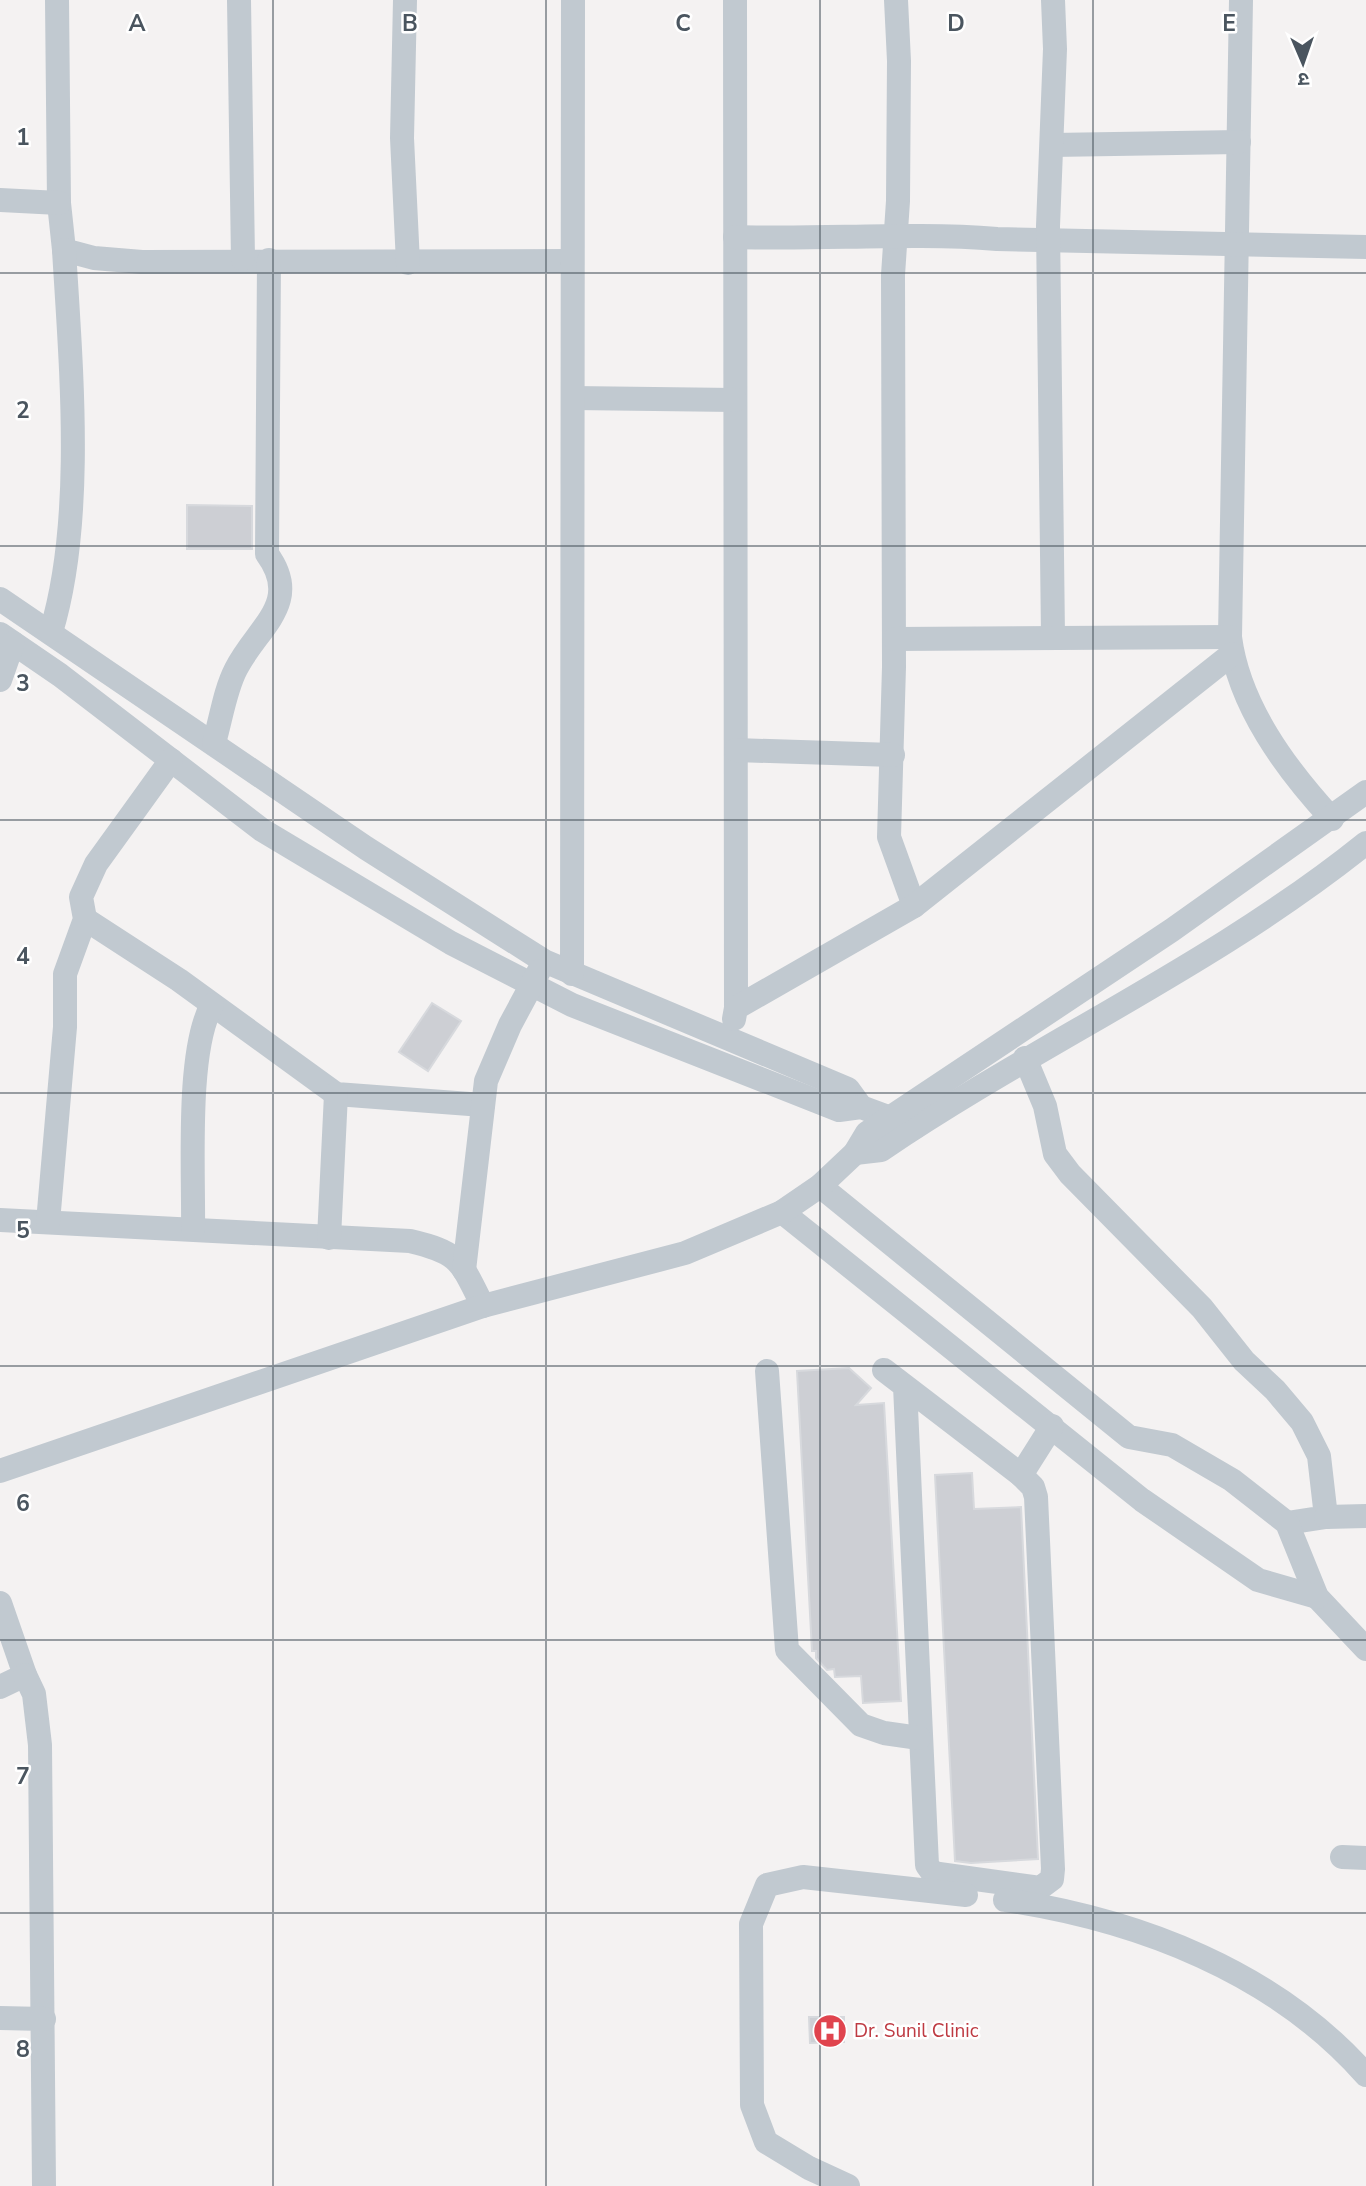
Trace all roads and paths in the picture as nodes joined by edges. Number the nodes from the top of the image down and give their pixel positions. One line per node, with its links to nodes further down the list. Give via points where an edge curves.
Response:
1 (57, 0): 12 (street)
2 (239, 0): 19 (street)
3 (405, 0): 22 (street, via 402,138)
4 (573, 0): 21 (street)
5 (735, 0): 13 (street)
6 (896, 0): 14 (street)
7 (1053, 0): 10 (street)
8 (1241, 0): 9 (street)
9 (1239, 142): 10 (street); 16 (street)
10 (1052, 145): 15 (street)
11 (0, 200): 12 (street)
12 (58, 203): 18 (street)
13 (735, 237): 14 (street); 24 (street)
14 (896, 237): 15 (street); 29 (street)
15 (1048, 239): 16 (street); 27 (street)
16 (1237, 245): 17 (street); 30 (street)
17 (1366, 247)
18 (64, 250): 19 (street, via 94,258 142,261); 26 (street, via 72,446 64,572)
19 (243, 259): 20 (street)
20 (269, 260): 22 (street); 32 (street, via 267,554 279,570 281,598 235,669)
21 (572, 261): 22 (street); 23 (street)
22 (408, 263)
23 (573, 398): 24 (street); 42 (street)
24 (735, 400): 33 (street)
25 (0, 599): 26 (street)
26 (51, 632): 32 (street)
27 (1053, 636): 29 (street); 30 (street)
28 (7, 638): 31 (street); 35 (street)
29 (895, 639): 34 (street)
30 (1231, 646): 37 (street, via 1271,741); 39 (street)
31 (0, 680)
32 (214, 743): 41 (street, via 430,891)
33 (736, 750): 34 (street); 45 (street)
34 (893, 755): 39 (street, via 889,837)
35 (171, 760): 40 (street, via 96,864 81,897); 43 (street, via 262,830 451,943)
36 (1366, 792): 37 (street)
37 (1332, 818): 51 (street)
38 (1366, 844): 47 (street, via 1322,879)
39 (915, 906): 45 (street)
40 (85, 919): 44 (street); 55 (street, via 65,974 65,1027)
41 (544, 961): 42 (street); 43 (street)
42 (572, 974): 46 (street)
43 (533, 985): 49 (street, via 486,1081); 50 (street, via 572,1005 839,1110)
44 (212, 1004): 48 (street); 56 (street, via 204,1019 196,1083)
45 (736, 1008): 46 (street)
46 (731, 1042): 50 (street, via 848,1089)
47 (1025, 1058): 51 (street); 69 (street, via 1045,1105 1055,1154 1070,1174 1194,1300 1302,1422 1319,1456)
48 (336, 1094): 49 (street); 57 (street)
49 (482, 1105): 58 (street)
50 (862, 1107): 51 (street)
51 (904, 1122): 52 (street, via 881,1150 855,1153)
52 (820, 1186): 53 (street); 64 (street)
53 (782, 1212): 59 (street, via 685,1253); 63 (street)
54 (0, 1220): 55 (street)
55 (48, 1222): 56 (street)
56 (192, 1228): 57 (street)
57 (329, 1238): 58 (street, via 444,1249)
58 (464, 1270): 59 (street)
59 (483, 1306): 66 (street)
60 (884, 1370): 62 (street)
61 (767, 1371): 76 (street, via 787,1650 861,1725)
62 (905, 1386): 67 (street); 76 (street)
63 (1052, 1426): 65 (street); 67 (street)
64 (1129, 1437): 65 (street); 70 (street, via 1172,1445 1232,1480)
65 (1105, 1468): 71 (street, via 1142,1500 1258,1580)
66 (0, 1471)
67 (1021, 1475): 76 (street, via 1036,1497 1053,1869 1048,1885 1027,1888 932,1872 925,1855)
68 (1366, 1516): 69 (street)
69 (1326, 1517): 70 (street)
70 (1287, 1523): 71 (street)
71 (1317, 1597): 73 (street)
72 (0, 1603): 74 (street)
73 (1365, 1644)
74 (25, 1675): 75 (street); 78 (street, via 34,1694 40,1745)
75 (0, 1687)
76 (919, 1738)
77 (0, 2018): 78 (street)
78 (44, 2020): 80 (street)
79 (1366, 2075): 81 (street, via 1336,2042 1287,2004 1212,1960 1142,1933 1054,1908 946,1892 803,1877 767,1885 751,1924 752,2105 766,2141)
80 (44, 2186)
81 (848, 2186)

